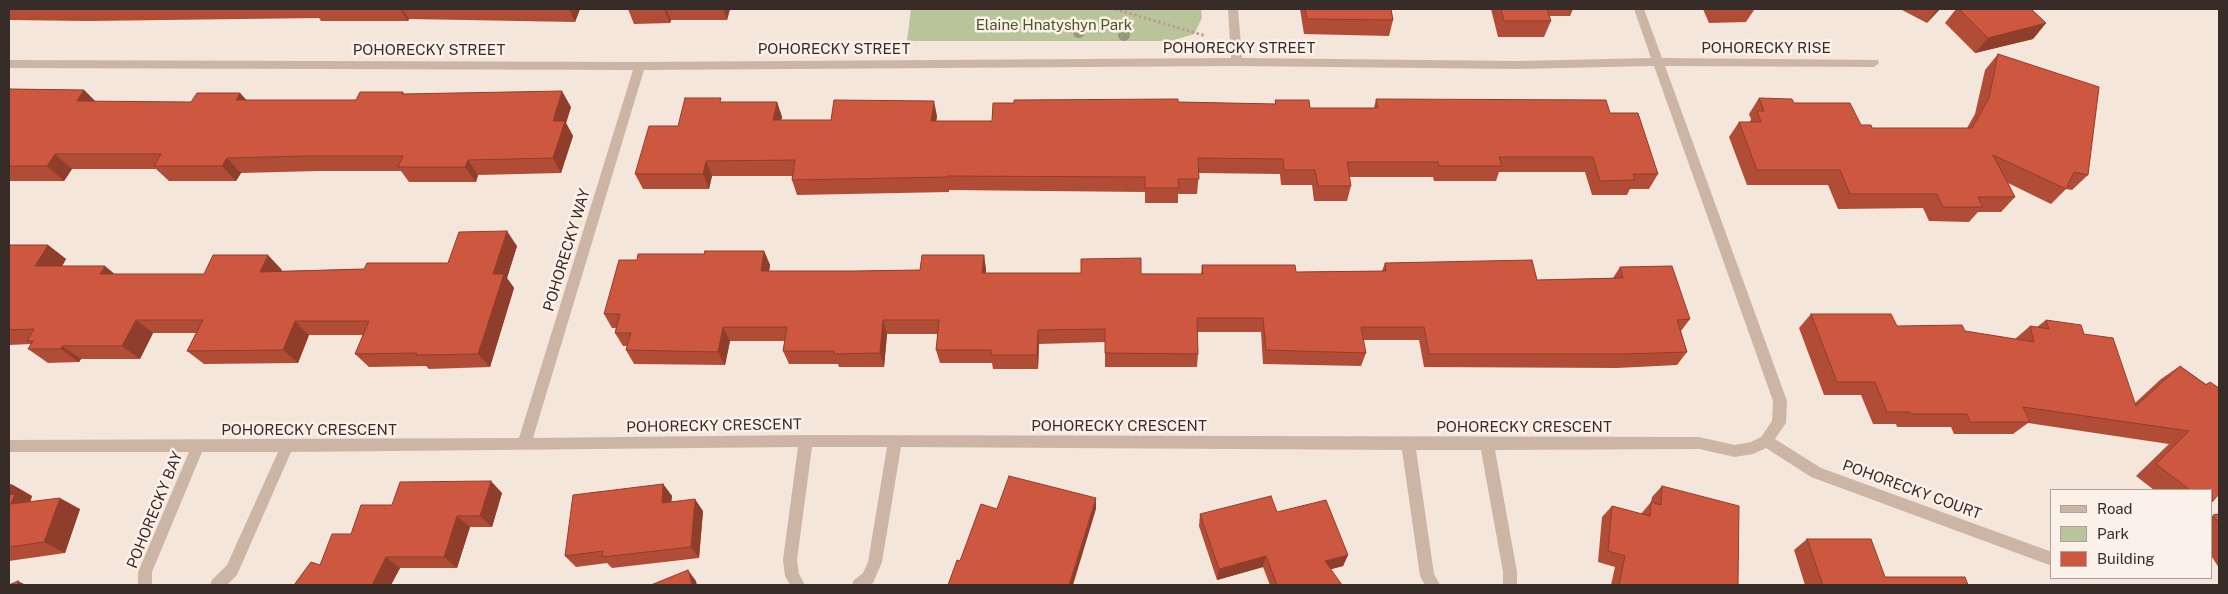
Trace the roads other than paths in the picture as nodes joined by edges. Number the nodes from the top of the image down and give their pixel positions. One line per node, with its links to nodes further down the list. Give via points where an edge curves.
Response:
1 (1233, 9): 3 (street)
2 (1640, 9): 4 (street)
3 (1237, 62): 4 (street, POHORECKY STREET, via 1507,65); 7 (street, POHORECKY STREET)
4 (1658, 62): 5 (street, POHORECKY RISE); 8 (street, via 1780,401 1779,423)
5 (1874, 63)
6 (9, 64): 7 (street, POHORECKY STREET)
7 (640, 66): 11 (street, POHORECKY WAY)
8 (1766, 440): 13 (street, POHORECKY CRESCENT, via 1753,448 1735,451 1699,443); 17 (street, POHORECKY COURT, via 1816,473)
9 (806, 441): 10 (street, POHORECKY CRESCENT); 11 (street, POHORECKY CRESCENT); 20 (street, via 790,560 792,576)
10 (895, 442): 12 (street, POHORECKY CRESCENT); 21 (street, via 875,562 868,578)
11 (524, 444): 16 (street, POHORECKY CRESCENT)
12 (1408, 444): 13 (street, POHORECKY CRESCENT); 22 (street, via 1428,576)
13 (1487, 444): 23 (street)
14 (9, 446): 15 (street, POHORECKY CRESCENT)
15 (198, 446): 16 (street, POHORECKY CRESCENT); 18 (street, POHORECKY BAY, via 145,572)
16 (287, 446): 19 (street, via 232,570)
17 (2050, 558)
18 (145, 585)
19 (217, 585)
20 (798, 585)
21 (859, 585)
22 (1433, 585)
23 (1510, 585)

